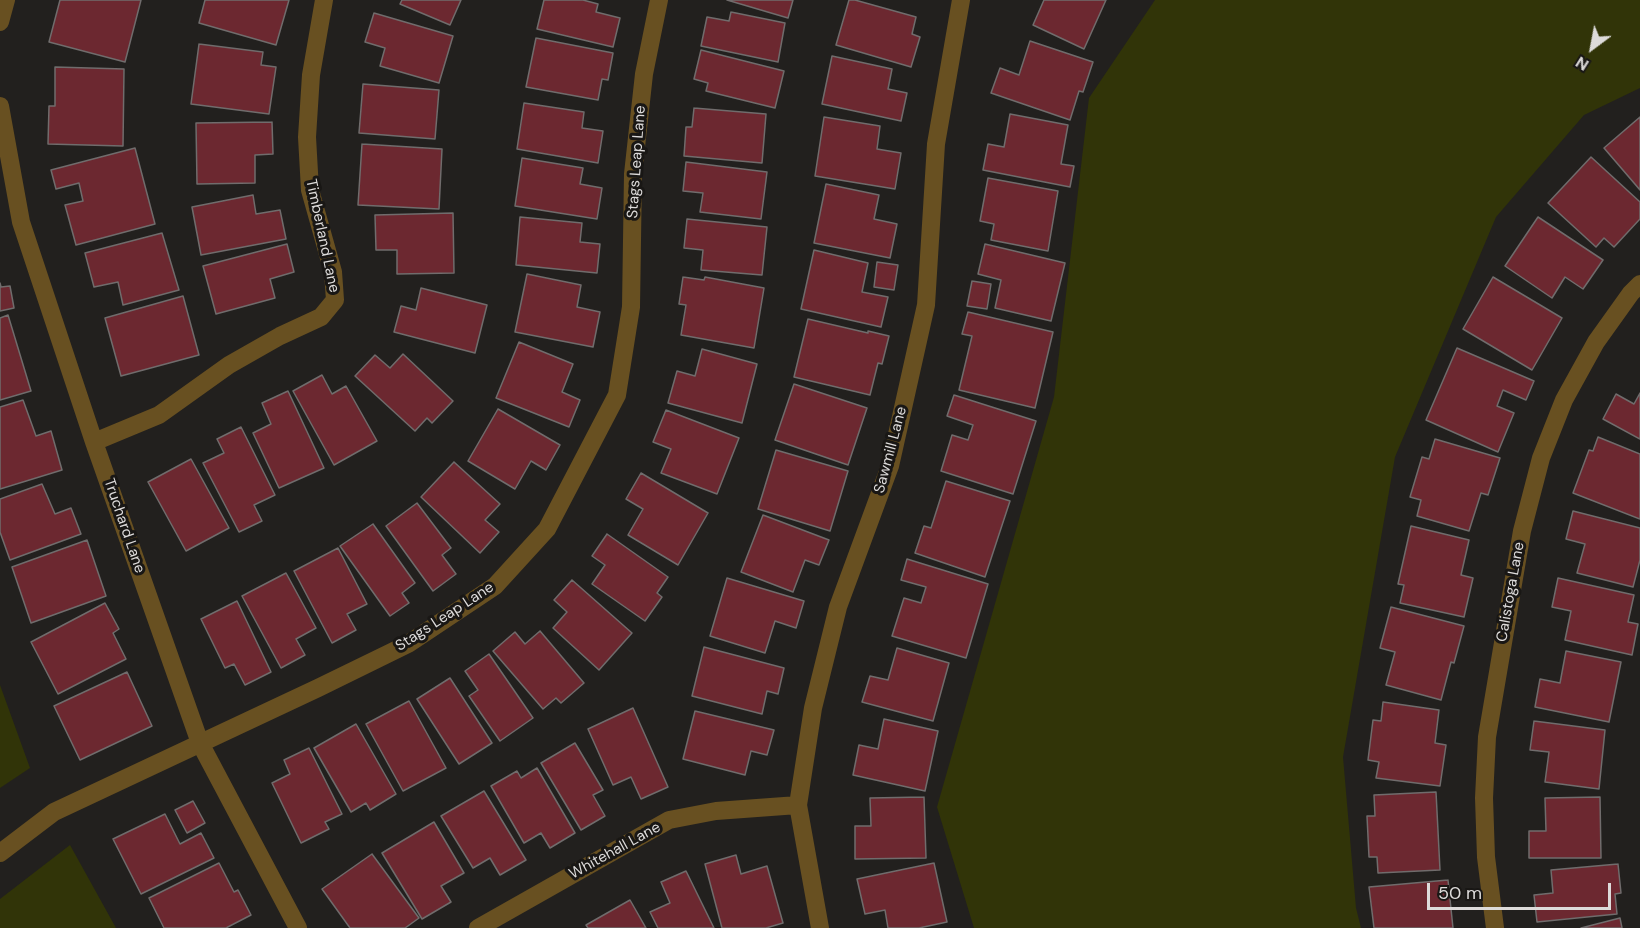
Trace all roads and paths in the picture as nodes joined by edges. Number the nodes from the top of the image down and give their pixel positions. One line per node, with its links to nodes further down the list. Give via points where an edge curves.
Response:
1 (6, 0): 5 (street)
2 (324, 0): 8 (street, Timberland Lane, via 310,75 307,137 310,190 333,272 335,300 321,317 229,365 159,415)
3 (659, 0): 9 (street, Stags Leap Lane, via 644,74 633,174 631,307 617,396 547,529 495,586 408,644)
4 (961, 0): 10 (street, Sawmill Lane, via 936,144 926,305 890,466 838,607 813,708)
5 (0, 22)
6 (0, 106): 8 (street, Truchard Lane, via 21,222)
7 (1640, 284): 15 (street, Calistoga Lane, via 1596,342 1564,400 1541,458 1522,531 1487,737 1486,857)
8 (94, 442): 9 (street, Truchard Lane)
9 (200, 743): 11 (street, Stags Leap Lane, via 54,812); 12 (street, Truchard Lane)
10 (798, 805): 13 (street, Whitehall Lane, via 716,811 669,820); 14 (street, Sawmill Lane)
11 (0, 853)
12 (298, 928)
13 (478, 928)
14 (820, 928)
15 (1495, 928)

